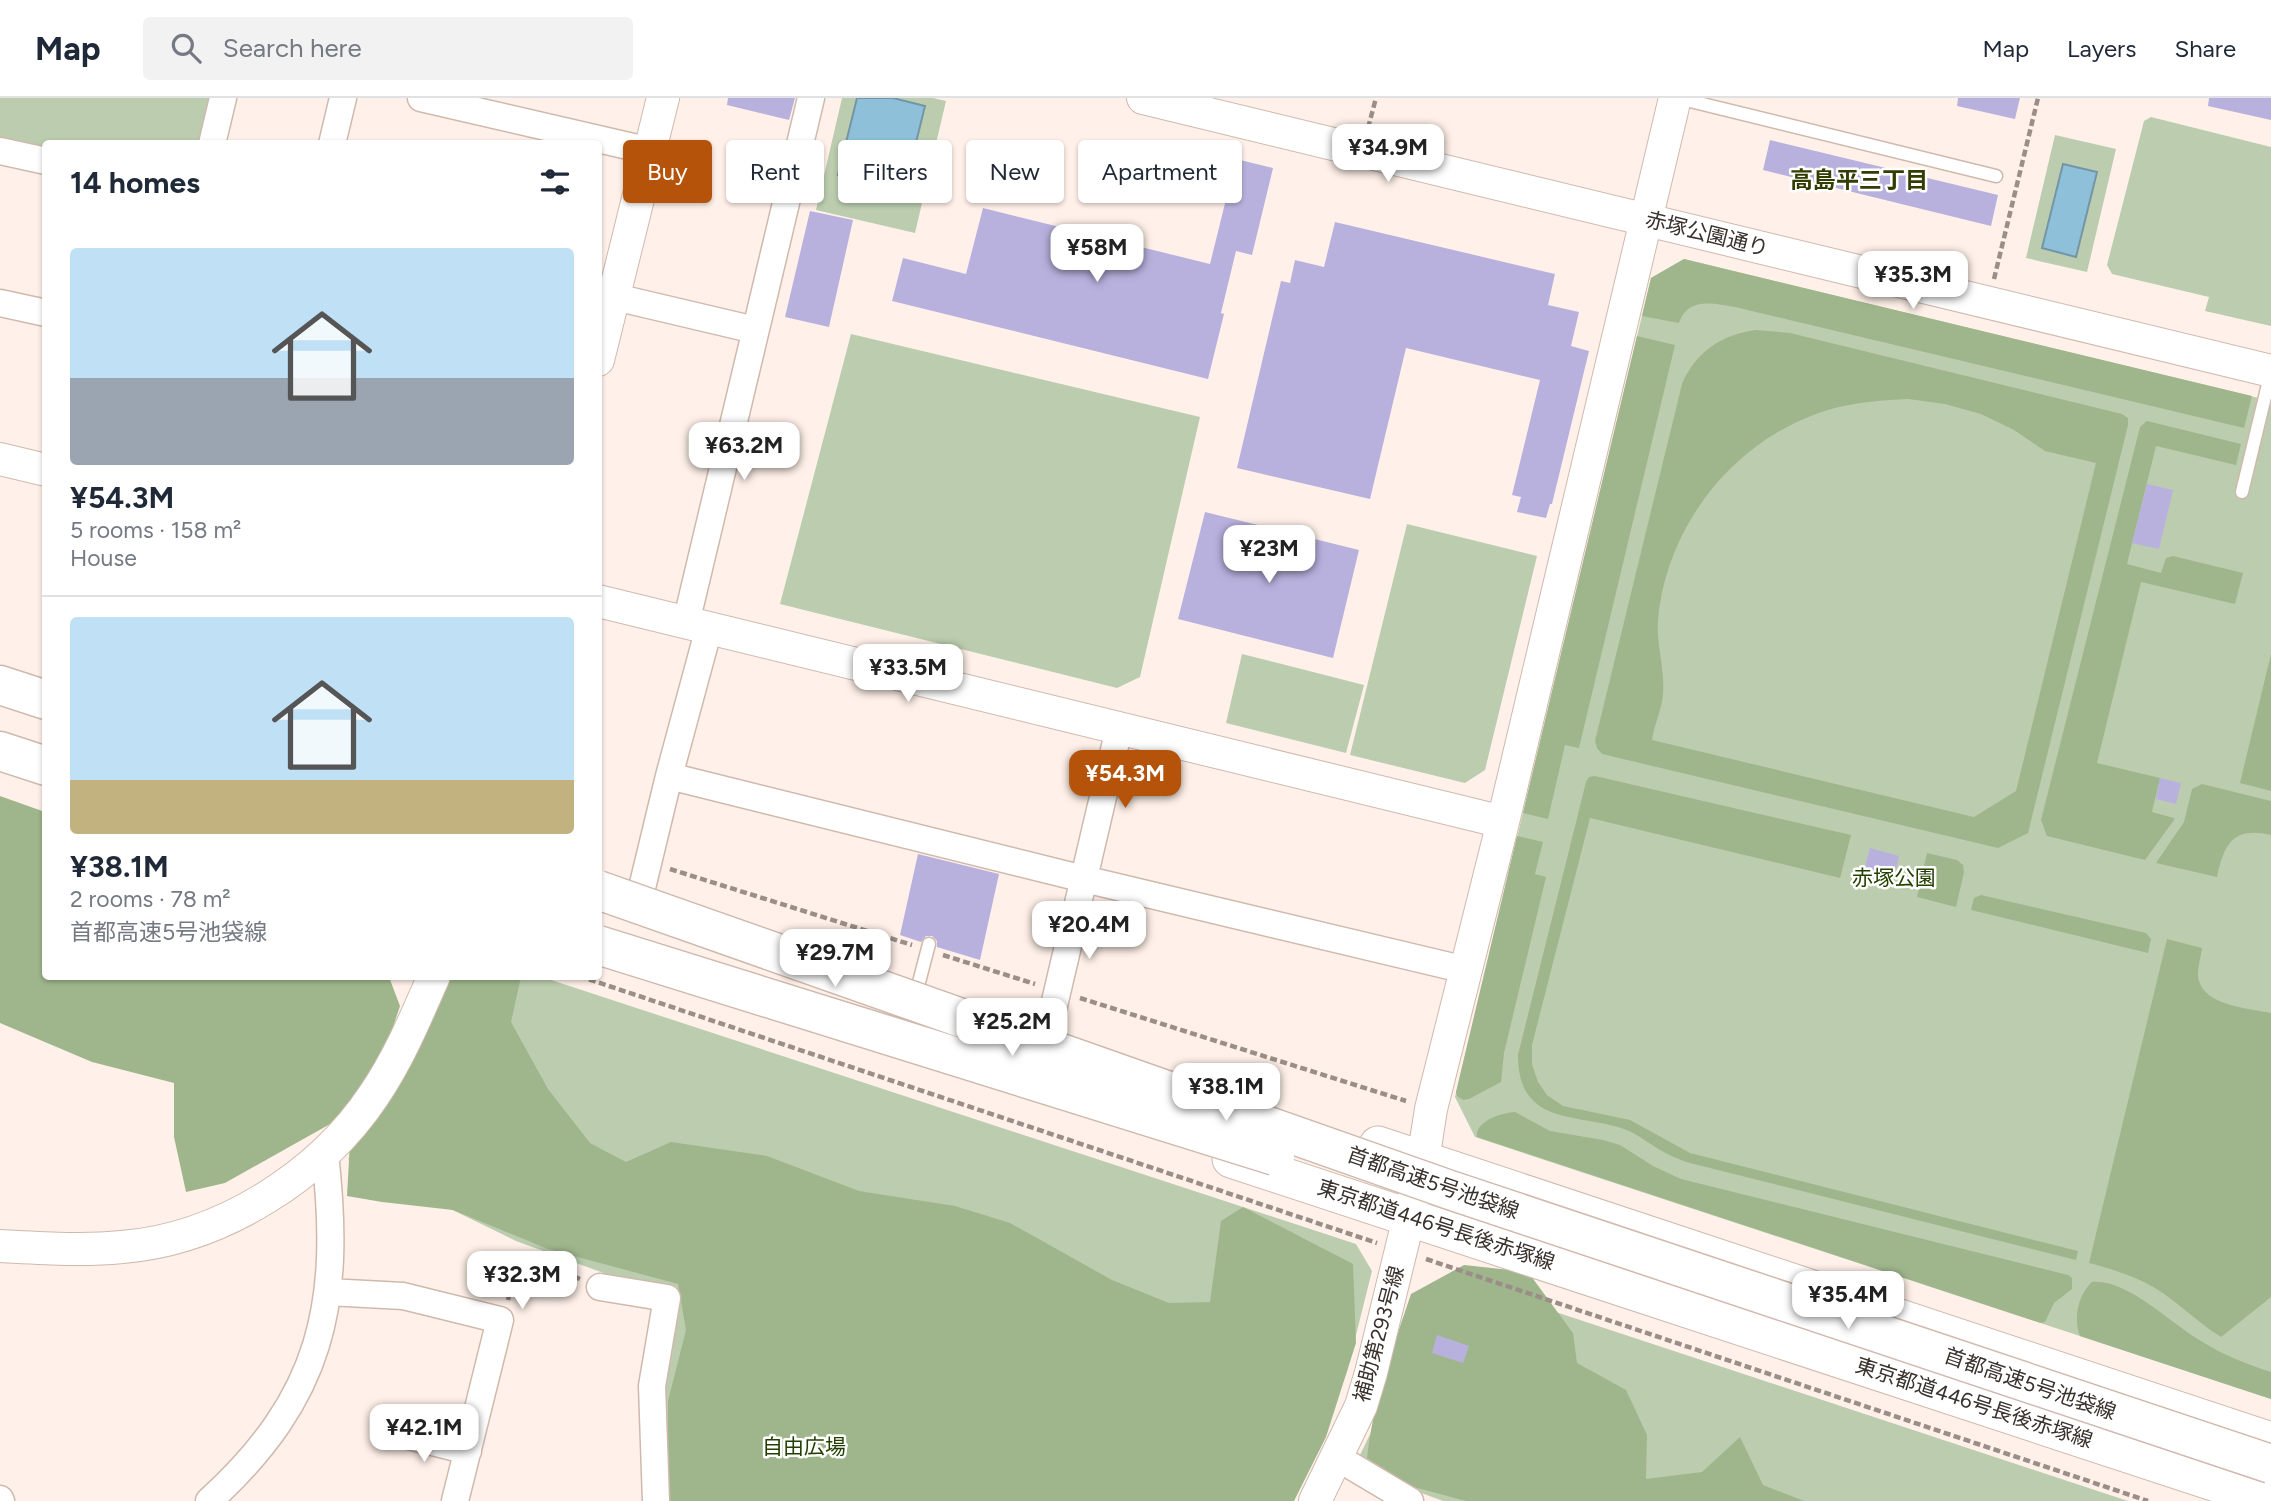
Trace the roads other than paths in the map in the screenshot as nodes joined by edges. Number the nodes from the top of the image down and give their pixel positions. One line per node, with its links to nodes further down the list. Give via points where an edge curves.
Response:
1 (223, 98): 8 (street)
2 (343, 98): 9 (street)
3 (421, 98): 10 (street)
4 (663, 98): 11 (street)
5 (811, 98): 23 (street)
6 (1143, 98): 18 (street, 赤塚公園通り)
7 (1676, 98): 16 (lane); 18 (street, 補助第293号線)
8 (213, 140)
9 (333, 140)
10 (599, 140)
11 (653, 140)
12 (602, 141): 13 (street)
13 (623, 146)
14 (0, 151): 15 (street)
15 (42, 160)
16 (1996, 176)
17 (634, 203): 19 (street)
18 (1645, 219): 24 (street, 赤塚公園通り); 44 (street, 補助第293号線)
19 (606, 295): 22 (street); 23 (street)
20 (0, 303): 21 (street)
21 (42, 312)
22 (602, 328)
23 (755, 330): 29 (street)
24 (2271, 372): 27 (lane)
25 (0, 459): 26 (street)
26 (42, 469)
27 (2242, 492)
28 (602, 602): 29 (street)
29 (698, 626): 37 (street); 43 (street)
30 (0, 677): 32 (main road)
31 (0, 685): 33 (highway)
32 (42, 691)
33 (42, 699)
34 (0, 710): 35 (highway)
35 (42, 724)
36 (0, 727): 38 (highway)
37 (1119, 729): 44 (street); 46 (street)
38 (42, 741)
39 (0, 751): 41 (highway)
40 (0, 758): 42 (main road)
41 (42, 765)
42 (42, 773)
43 (669, 776): 46 (street); 48 (street)
44 (1503, 822): 54 (street, 補助第293号線)
45 (602, 878): 48 (main road)
46 (1084, 879): 54 (street); 57 (street)
47 (602, 891): 58 (highway, 首都高速5号池袋線, bridge)
48 (641, 892): 56 (main road)
49 (602, 908): 58 (highway, bridge)
50 (602, 930): 58 (highway, bridge)
51 (929, 944): 56 (lane)
52 (602, 946): 58 (highway, 首都高速5号池袋線, bridge)
53 (602, 957): 61 (main road, 東京都道446号長後赤塚線)
54 (1466, 970): 60 (street, 補助第293号線)
55 (432, 980): 59 (street, via 393,1066 349,1128)
56 (918, 986): 57 (main road)
57 (1048, 1031): 60 (main road)
58 (1265, 1139): 69 (highway, 首都高速5号池袋線, bridge); 70 (highway, 首都高速5号池袋線, bridge)
59 (324, 1154): 62 (street, via 273,1194 225,1220 175,1237 124,1247); 64 (street, via 330,1200)
60 (1423, 1160): 61 (street, 補助第293号線); 66 (main road)
61 (1409, 1216): 68 (street, 補助第293号線, via 1371,1373); 76 (main road, 東京都道446号長後赤塚線)
62 (0, 1246)
63 (600, 1287): 73 (street, via 667,1298 652,1386)
64 (328, 1292): 67 (street, via 403,1296 500,1320); 71 (street, via 317,1343 285,1415 242,1471)
65 (391, 1432): 67 (street)
66 (2271, 1441)
67 (468, 1451): 72 (street)
68 (1338, 1458): 74 (street, 補助第293号線); 75 (street)
69 (2271, 1464)
70 (2271, 1483)
71 (209, 1501)
72 (455, 1501)
73 (656, 1501)
74 (1315, 1501)
75 (1410, 1501)
76 (2271, 1501)

